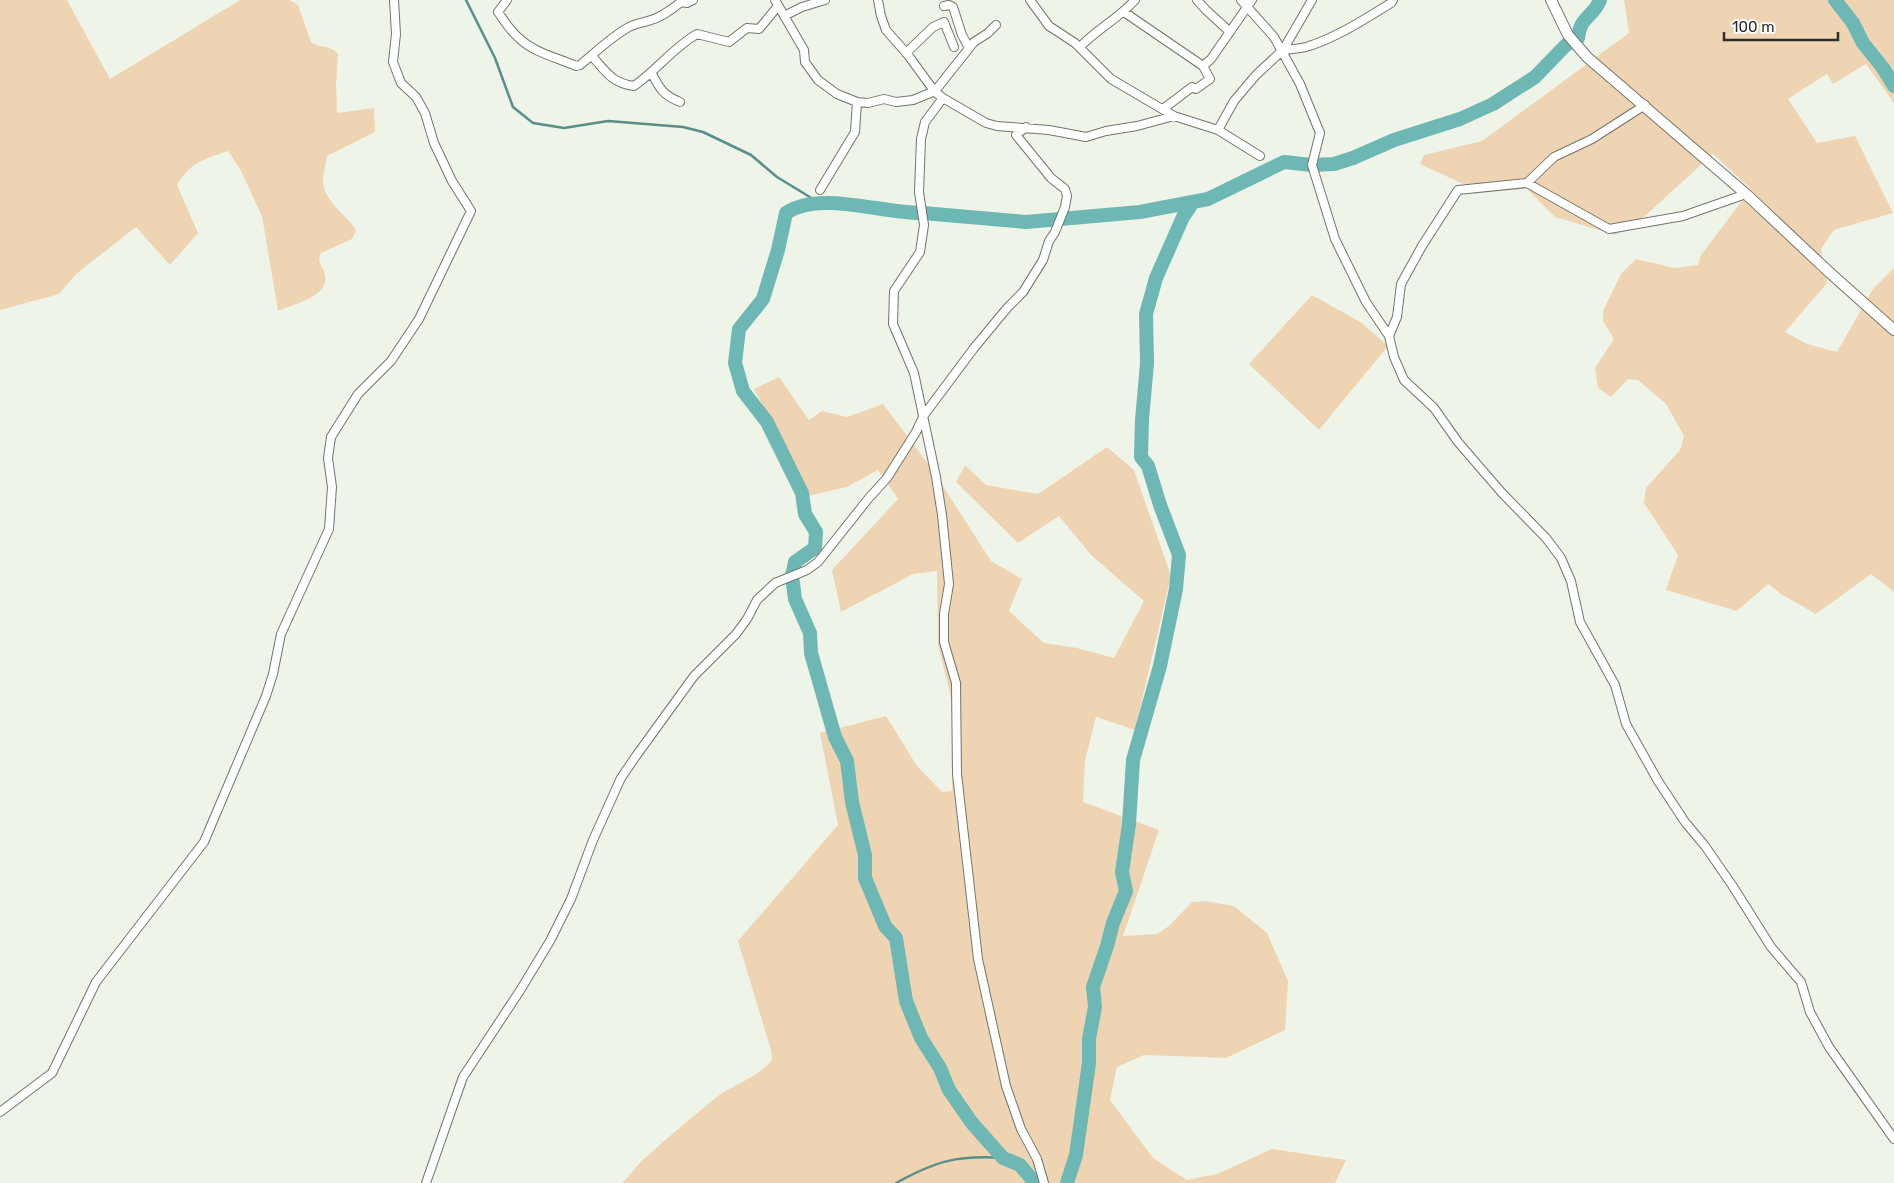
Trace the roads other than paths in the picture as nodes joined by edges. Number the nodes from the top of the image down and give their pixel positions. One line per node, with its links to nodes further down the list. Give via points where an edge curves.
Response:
1 (394, 0): 44 (street, via 396,34 393,62 401,83 416,97 425,113 452,181 471,211 419,319 391,360 358,394 331,437 328,458 332,487 329,529 282,634 266,696 204,842 96,982 52,1073)
2 (507, 0): 25 (street, via 498,12 521,41 576,66)
3 (693, 0): 25 (street, via 680,2 651,20 640,21 615,36)
4 (825, 0): 17 (street)
5 (878, 0): 24 (street, via 886,30)
6 (1030, 0): 21 (street, via 1049,26)
7 (1134, 0): 16 (street)
8 (1197, 0): 19 (street)
9 (1242, 0): 14 (street)
10 (1312, 0): 23 (street)
11 (1393, 0): 23 (street, via 1368,18 1320,42)
12 (1551, 0): 32 (street, via 1568,34 1587,57)
13 (776, 3): 17 (street); 27 (street, via 759,29 747,28 729,42 697,34 684,42)
14 (1250, 4): 19 (street); 23 (street)
15 (944, 6): 22 (street, via 953,7)
16 (1124, 12): 21 (street); 26 (street)
17 (784, 16): 31 (street, via 818,80 837,94)
18 (996, 25): 22 (street)
19 (1230, 32): 26 (street)
20 (954, 47): 24 (street, via 944,22 933,27)
21 (1080, 47): 33 (street, via 1111,79)
22 (970, 48): 28 (street)
23 (1282, 50): 36 (street, via 1234,101); 42 (street, via 1320,133 1312,164 1335,239 1366,302)
24 (906, 52): 28 (street)
25 (592, 56): 27 (street, via 608,75 621,84 634,86)
26 (1203, 66): 33 (street, via 1210,79 1196,89 1192,87)
27 (652, 74): 30 (street, via 659,88)
28 (935, 91): 29 (street); 31 (street, via 913,100)
29 (943, 98): 35 (street, via 986,123); 43 (street, via 925,122 921,140 919,192 924,226 920,252 894,290 893,324 914,373)
30 (680, 102)
31 (857, 102): 39 (street, via 855,132)
32 (1644, 105): 38 (street, via 1592,139 1554,157); 40 (street)
33 (1163, 109): 34 (street)
34 (1174, 116): 35 (street, via 1086,137); 36 (street)
35 (1026, 127): 43 (street, via 1016,135 1065,190 1065,207 1043,260 1023,292 974,348)
36 (1218, 130): 37 (street)
37 (1260, 156)
38 (1527, 183): 40 (street, via 1609,229 1683,216); 42 (street, via 1458,190 1401,284 1397,317)
39 (820, 190)
40 (1746, 194): 41 (street)
41 (1894, 330)
42 (1389, 336): 45 (street, via 1404,380 1434,408 1458,442 1546,538 1560,558 1571,581 1580,622 1615,685 1626,724 1658,781 1732,885 1771,947 1801,982 1810,1012 1830,1047)
43 (924, 415): 46 (street, via 887,478 818,562 775,583 757,600 748,619 694,676 636,756 593,840 571,899 550,941 464,1076); 47 (street, via 942,515 949,584 944,642 956,683 957,774 978,959 1006,1086)
44 (0, 1112)
45 (1894, 1139)
46 (426, 1183)
47 (1044, 1183)

